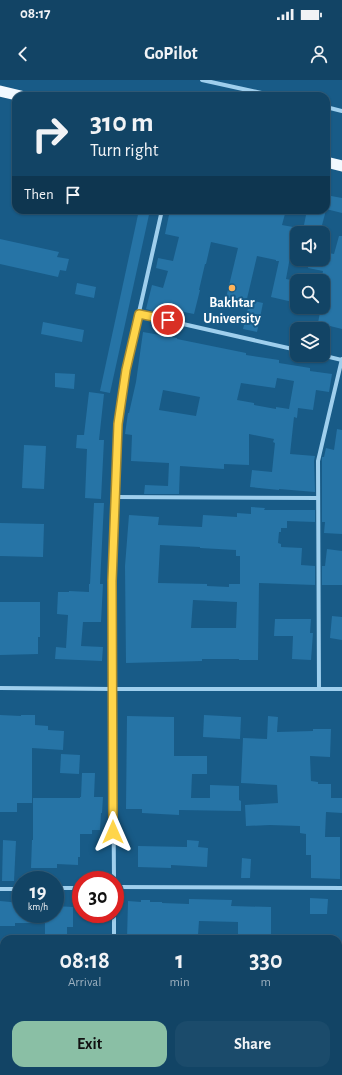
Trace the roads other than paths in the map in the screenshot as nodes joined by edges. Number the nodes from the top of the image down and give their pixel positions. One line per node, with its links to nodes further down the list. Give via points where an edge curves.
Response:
1 (202, 80): 3 (street)
2 (0, 91): 4 (highway)
3 (257, 92)
4 (12, 94)
5 (330, 108): 6 (street)
6 (342, 111)
7 (330, 163): 8 (highway)
8 (342, 166)
9 (161, 214): 10 (street)
10 (139, 314): 11 (street); 14 (street, via 126,370 118,424)
11 (290, 348)
12 (330, 357): 13 (street)
13 (342, 360): 15 (street, via 318,461)
14 (115, 497): 15 (street); 17 (street)
15 (318, 498): 18 (street)
16 (0, 688): 17 (street)
17 (112, 689): 18 (street); 20 (street)
18 (319, 689): 19 (street)
19 (342, 689)
20 (114, 871)
21 (124, 887): 22 (street)
22 (342, 888)
23 (12, 889): 24 (street)
24 (0, 890)
25 (114, 923): 26 (street)
26 (114, 935)
27 (0, 1075): 28 (street)
28 (116, 1075)

